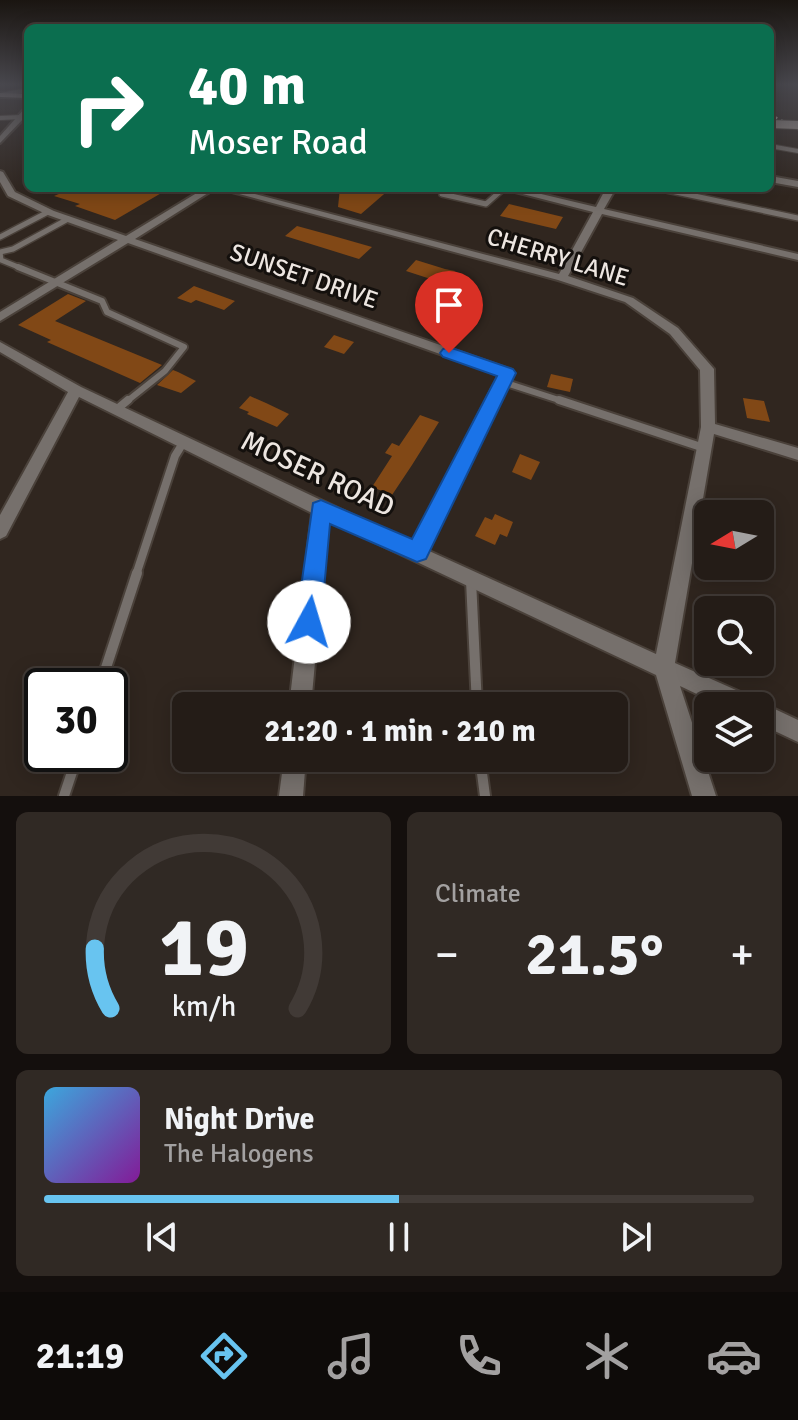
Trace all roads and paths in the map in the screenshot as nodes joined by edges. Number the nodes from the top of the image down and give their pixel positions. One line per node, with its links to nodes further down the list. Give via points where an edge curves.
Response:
1 (17, 121): 4 (street)
2 (774, 124): 3 (street, bridge)
3 (798, 125)
4 (0, 141)
5 (774, 147): 6 (lane)
6 (798, 151)
7 (0, 175): 17 (street, SUNSET DRIVE, via 11,194)
8 (774, 180): 9 (street)
9 (798, 184)
10 (205, 192): 22 (street)
11 (237, 192): 25 (street, CHERRY LANE)
12 (441, 192): 13 (lane, via 486,204)
13 (500, 192)
14 (520, 192): 18 (street)
15 (609, 192): 18 (street)
16 (676, 192): 19 (lane)
17 (48, 212): 20 (street, SUNSET DRIVE); 21 (lane)
18 (599, 212): 24 (street); 25 (street)
19 (798, 218)
20 (68, 219): 22 (street, SUNSET DRIVE); 23 (lane)
21 (0, 237)
22 (129, 240): 26 (street); 29 (street, SUNSET DRIVE, via 507,373)
23 (0, 252): 26 (lane, via 1,260)
24 (798, 257)
25 (562, 278): 32 (street, CHERRY LANE, via 629,300 674,331 707,369)
26 (58, 282): 27 (street); 31 (lane, via 102,301 107,312 184,347 165,371)
27 (0, 317)
28 (0, 346): 30 (street, MOSER ROAD)
29 (503, 382): 34 (lane); 38 (street)
30 (76, 390): 31 (street, MOSER ROAD); 37 (street)
31 (116, 410): 33 (street, MOSER ROAD)
32 (708, 427): 34 (street, CHERRY LANE); 35 (street)
33 (183, 443): 36 (street, MOSER ROAD); 41 (lane)
34 (704, 448): 40 (street, CHERRY LANE)
35 (798, 454)
36 (321, 509): 38 (street, MOSER ROAD); 42 (street)
37 (0, 531)
38 (417, 552): 39 (street, MOSER ROAD)
39 (470, 577): 40 (street, MOSER ROAD); 43 (lane)
40 (664, 667): 44 (street, MOSER ROAD); 53 (street)
41 (106, 668)
42 (301, 692)
43 (476, 692)
44 (717, 692)
45 (774, 720): 46 (street)
46 (798, 731)
47 (72, 772): 50 (lane)
48 (294, 772): 51 (street)
49 (482, 772): 52 (lane)
50 (64, 796)
51 (291, 796)
52 (485, 796)
53 (704, 796)

